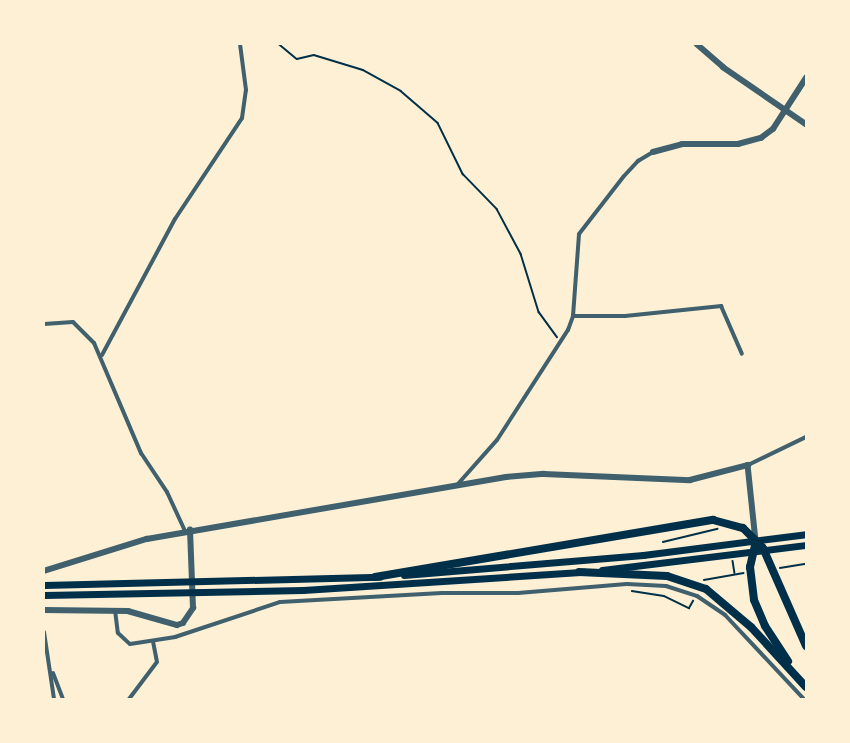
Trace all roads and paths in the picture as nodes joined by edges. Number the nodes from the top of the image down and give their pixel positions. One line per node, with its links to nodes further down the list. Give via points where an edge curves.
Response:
1 (240, 44): 12 (street, via 246,90 242,118 175,218)
2 (278, 44): 10 (path, via 297,59 314,55 363,70 401,91 438,122 463,174 497,209 520,254 539,312)
3 (697, 44): 5 (street, via 723,67)
4 (806, 78): 5 (street)
5 (786, 110): 6 (street); 7 (street, via 773,129 751,142 682,144)
6 (806, 124)
7 (653, 152): 8 (street, via 624,176 580,234)
8 (573, 316): 10 (street); 11 (street, via 625,316 721,306)
9 (44, 324): 12 (street, via 73,322)
10 (562, 342): 15 (street, via 497,440)
11 (742, 354)
12 (102, 355): 17 (street, via 141,452)
13 (806, 437): 14 (street)
14 (748, 465): 15 (street, via 690,480 544,474); 19 (street)
15 (456, 485): 17 (street)
16 (723, 525): 20 (path); 25 (highway, via 742,528 755,538); 28 (highway, via 697,520 567,547)
17 (188, 531): 24 (street, via 125,545); 30 (street)
18 (806, 534): 19 (highway)
19 (756, 541): 22 (highway); 28 (highway, via 564,563)
20 (663, 542)
21 (806, 545): 22 (highway)
22 (753, 553): 26 (highway); 42 (highway, via 751,585 758,613 773,641)
23 (806, 564): 25 (path)
24 (44, 571)
25 (776, 571): 40 (highway)
26 (579, 572): 33 (highway, via 380,587); 42 (highway, via 667,576 706,589 751,627)
27 (726, 575): 29 (path)
28 (375, 577): 30 (highway)
29 (705, 578)
30 (192, 582): 31 (highway); 33 (street)
31 (44, 585)
32 (632, 592): 35 (path)
33 (193, 593): 34 (highway); 37 (street, via 191,614 177,625 144,613)
34 (44, 596)
35 (664, 596)
36 (44, 610): 37 (street)
37 (115, 610): 39 (street, via 122,639 130,644)
38 (44, 632): 41 (street)
39 (153, 642): 45 (street, via 157,662); 46 (street, via 200,630 249,610 280,602 442,593 518,593 646,584 683,590 711,604)
40 (806, 646)
41 (51, 669): 43 (street); 44 (street)
42 (806, 686)
43 (54, 699)
44 (63, 699)
45 (129, 699)
46 (804, 699)

